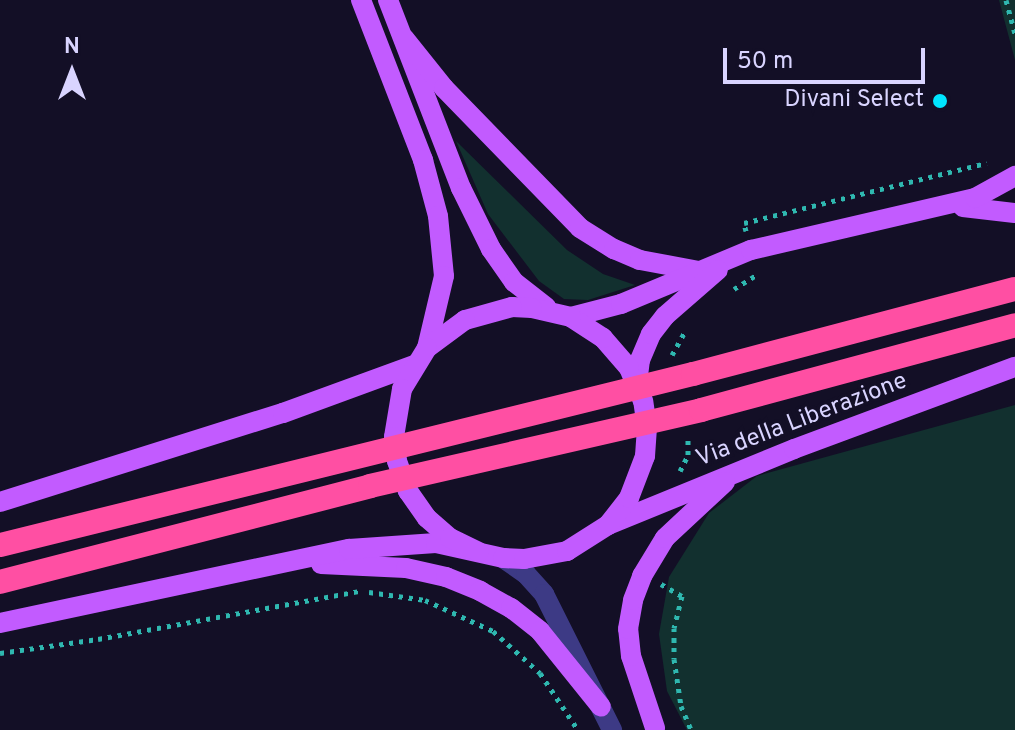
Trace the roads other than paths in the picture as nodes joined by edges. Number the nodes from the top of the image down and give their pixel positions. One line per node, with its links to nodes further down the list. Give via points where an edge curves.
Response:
1 (361, 0): 13 (main road, via 423,160 444,247 444,276)
2 (388, 0): 3 (main road)
3 (404, 38): 9 (main road, via 444,88 580,228 640,260); 11 (main road, via 461,188 491,249 514,282)
4 (1015, 177): 5 (main road); 6 (main road, via 975,198)
5 (1015, 205)
6 (931, 210): 7 (main road, via 963,207); 8 (main road)
7 (1015, 213)
8 (733, 257): 9 (main road); 15 (main road, via 658,325 640,360)
9 (699, 271): 11 (main road, via 621,304)
10 (1015, 289): 19 (highway)
11 (562, 314): 13 (main road, via 512,307 488,311 465,320); 15 (main road, via 603,338)
12 (1015, 325): 22 (highway, via 701,410 370,486)
13 (420, 356): 17 (main road, via 283,413); 20 (main road, via 396,413 397,461 408,491 427,518 450,538)
14 (1015, 367): 16 (main road, Via della Liberazione)
15 (637, 384): 18 (main road, via 647,428 645,456 629,498)
16 (735, 473): 18 (main road, Via della Liberazione); 26 (main road, via 665,538 633,600 631,656)
17 (0, 502)
18 (608, 525): 21 (main road, via 567,551)
19 (0, 545)
20 (479, 552): 21 (main road); 23 (main road, via 436,543 383,545)
21 (503, 558): 25 (street, via 544,594)
22 (0, 582)
23 (187, 582): 24 (main road); 25 (main road, via 321,564 381,565 446,577 511,608 540,631)
24 (0, 623)
25 (601, 707): 27 (street)
26 (655, 728)
27 (612, 730)

